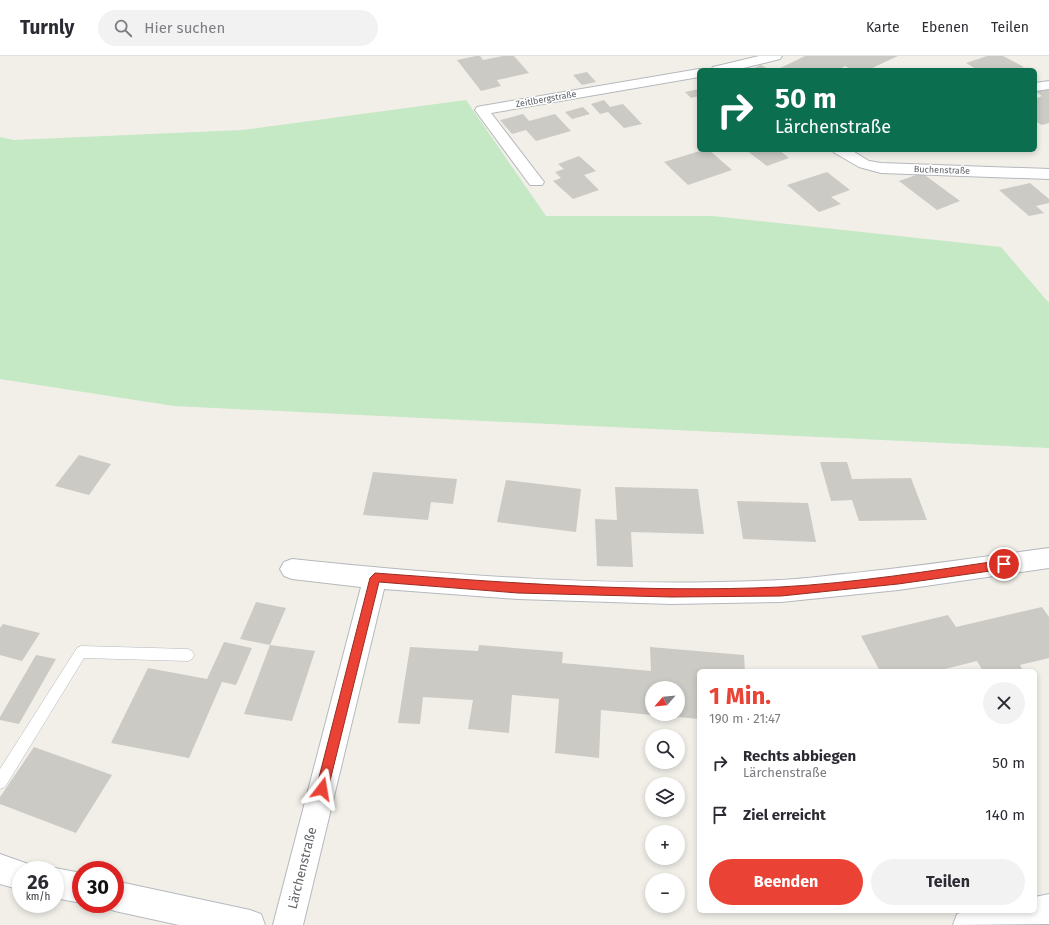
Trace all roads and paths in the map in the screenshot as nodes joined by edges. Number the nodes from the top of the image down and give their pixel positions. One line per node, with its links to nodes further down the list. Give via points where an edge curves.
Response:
1 (712, 56): 3 (street)
2 (775, 56): 4 (street)
3 (721, 68)
4 (726, 68)
5 (697, 73): 10 (street, Zeitlbergstraße, via 482,110)
6 (1049, 85): 7 (street)
7 (1037, 86)
8 (843, 152): 9 (street, Buchenstraße, via 864,164 882,168)
9 (1049, 174)
10 (536, 182)
11 (1049, 558): 13 (street, via 898,579 781,591 671,593 518,588)
12 (292, 569): 13 (street)
13 (375, 578): 23 (street, Lärchenstraße)
14 (188, 655): 15 (lane, via 81,652)
15 (0, 782)
16 (0, 869): 17 (street)
17 (12, 872)
18 (124, 898): 22 (street)
19 (1049, 909): 20 (street)
20 (1037, 911)
21 (1029, 913): 24 (street)
22 (250, 925)
23 (288, 925)
24 (968, 925)

